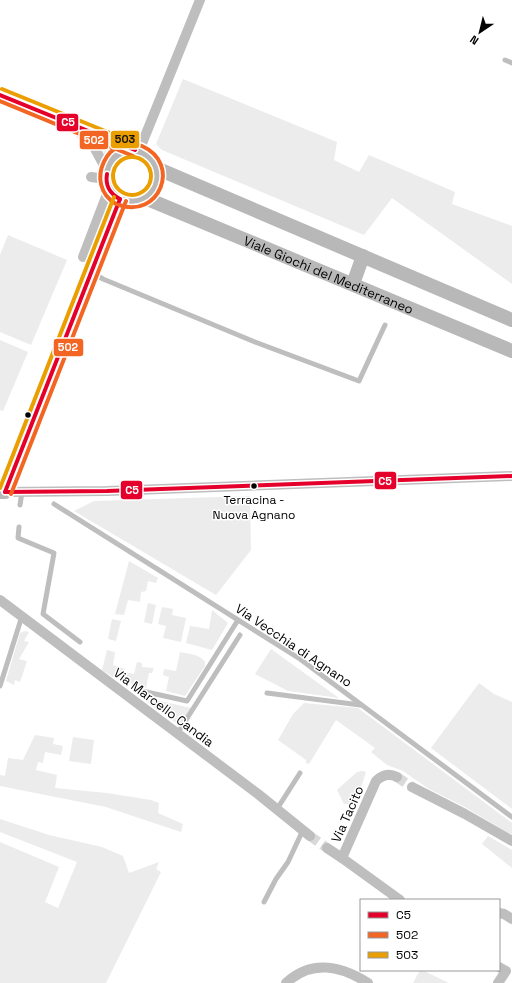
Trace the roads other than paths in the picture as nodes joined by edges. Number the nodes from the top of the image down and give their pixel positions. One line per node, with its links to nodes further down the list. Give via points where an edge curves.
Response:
1 (200, 0): 6 (street)
2 (505, 60): 3 (lane)
3 (512, 63)
4 (0, 95): 5 (street)
5 (68, 123): 6 (street); 9 (street, via 93,145)
6 (137, 150): 7 (main road, via 152,160); 9 (main road, via 126,150 110,160)
7 (156, 168): 10 (main road, via 156,184); 12 (main road)
8 (91, 177): 9 (street)
9 (107, 179): 11 (main road, via 114,195); 13 (street)
10 (145, 198): 11 (main road, via 138,201); 15 (main road, Viale Giochi del Mediterraneo)
11 (120, 199): 14 (main road)
12 (364, 256): 15 (main road); 16 (main road)
13 (83, 257)
14 (92, 272): 17 (lane, via 103,279 255,342 359,381); 20 (main road)
15 (353, 284): 18 (main road, Viale Giochi del Mediterraneo)
16 (512, 320)
17 (385, 325)
18 (512, 351)
19 (512, 476): 21 (street)
20 (2, 492): 21 (street)
21 (22, 492): 23 (lane)
22 (54, 504): 27 (lane, Via Vecchia di Agnano)
23 (20, 505)
24 (19, 526): 29 (lane, via 18,538 54,552 43,614)
25 (0, 600): 26 (street, Via Marcello Candia)
26 (22, 616): 30 (lane); 34 (street, Via Marcello Candia)
27 (238, 620): 31 (lane, via 188,701); 33 (lane, Via Vecchia di Agnano, via 300,659)
28 (240, 634): 34 (lane)
29 (80, 642)
30 (0, 686)
31 (142, 691)
32 (267, 693): 33 (lane)
33 (361, 705): 39 (lane, Via Vecchia di Agnano)
34 (177, 734): 38 (street, Via Marcello Candia)
35 (300, 774): 38 (lane)
36 (397, 777): 43 (street, Via Tacito, via 381,776 376,781)
37 (412, 787): 41 (street)
38 (277, 808): 40 (street, Via Marcello Candia)
39 (512, 817)
40 (307, 832): 45 (lane, via 276,878)
41 (512, 841)
42 (327, 848): 43 (street)
43 (342, 858): 44 (street, Via Tacito)
44 (399, 899)
45 (264, 902)
46 (500, 913): 47 (street)
47 (512, 919)
48 (502, 969): 51 (street)
49 (286, 983): 50 (street, via 299,974 320,967 341,970)
50 (368, 983)
51 (498, 983)

